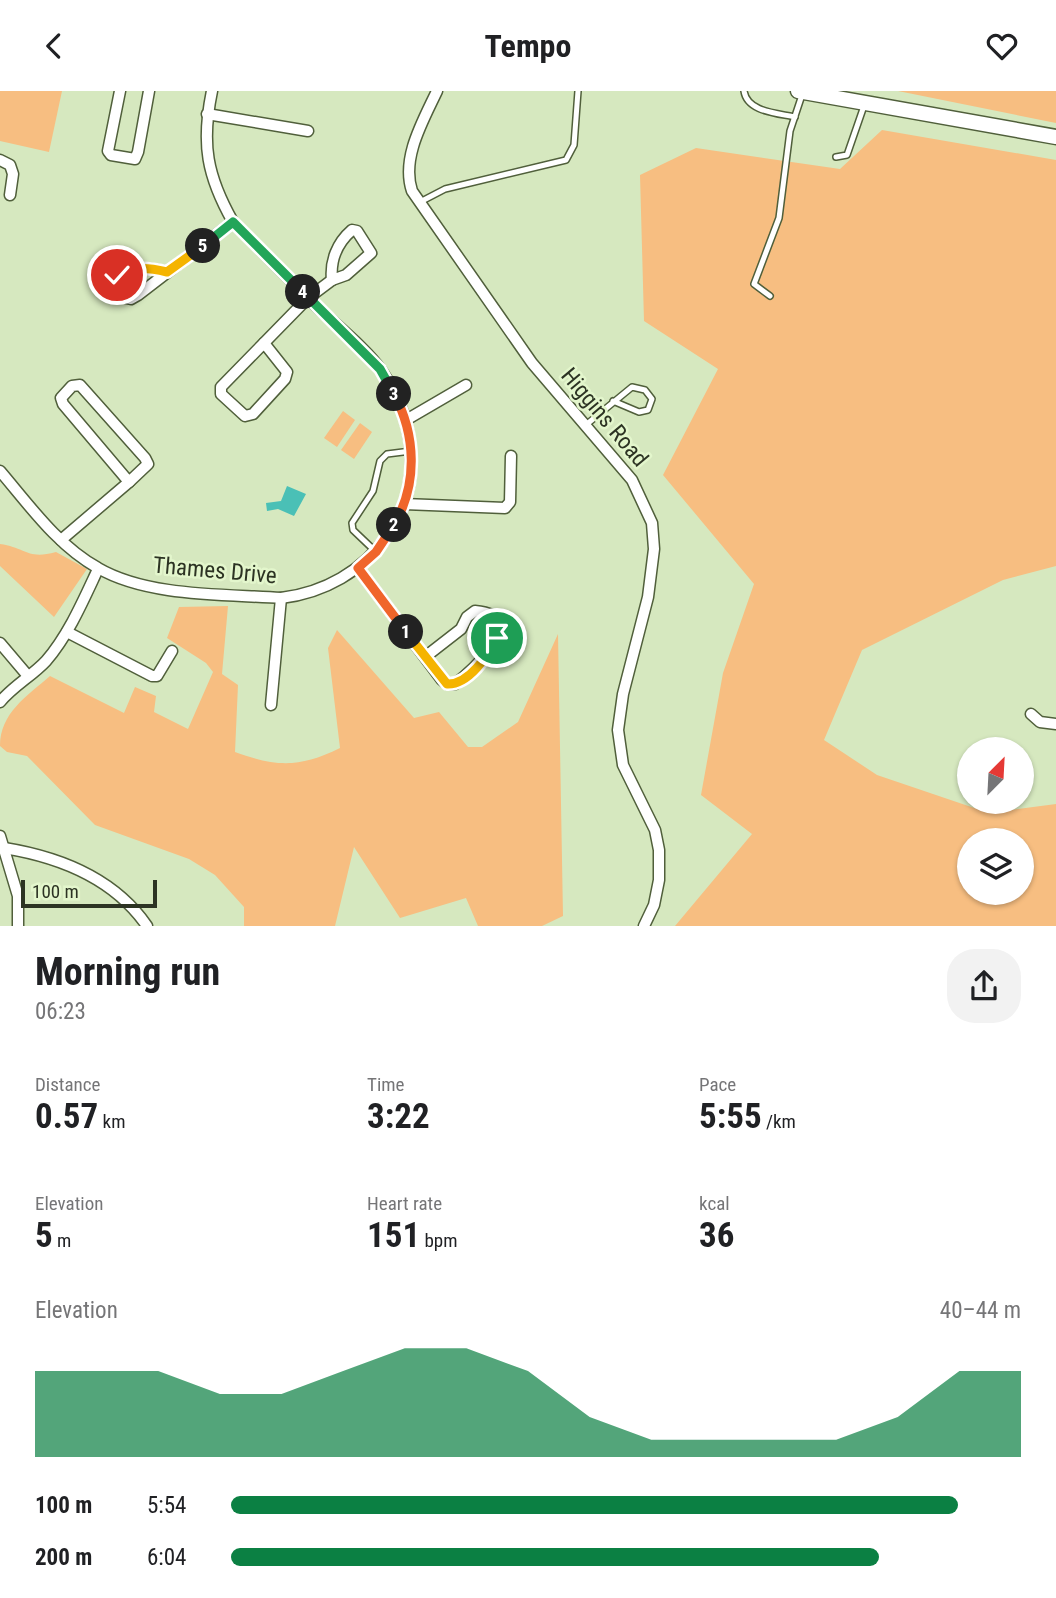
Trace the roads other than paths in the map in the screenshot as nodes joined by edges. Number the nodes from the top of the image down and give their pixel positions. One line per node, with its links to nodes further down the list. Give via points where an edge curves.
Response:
1 (120, 91): 2 (street, via 108,151 129,159 135,159 138,152)
2 (149, 91)
3 (212, 91): 9 (street, Thames Drive)
4 (437, 91): 16 (street, Higgins Road, via 409,166 408,178)
5 (578, 91): 16 (lane, via 574,145 566,160 446,189)
6 (744, 91): 10 (lane, via 752,107)
7 (800, 91): 8 (main road); 10 (lane)
8 (858, 99): 12 (main road); 13 (lane, via 847,155)
9 (207, 114): 11 (street); 17 (street, Thames Drive, via 208,165)
10 (794, 117): 20 (lane, via 779,218 754,284)
11 (308, 131)
12 (1056, 137)
13 (836, 157)
14 (0, 160): 15 (street, via 12,169)
15 (10, 195)
16 (418, 203): 26 (street, Higgins Road, via 532,363)
17 (233, 222): 18 (street); 21 (street, Thames Drive)
18 (167, 272)
19 (332, 280): 19 (street, via 346,275 371,253 356,231 347,235 333,257); 21 (street)
20 (770, 296)
21 (308, 298): 22 (street); 25 (street, Thames Drive, via 380,369)
22 (264, 343): 22 (street, via 221,387 221,394 245,416 253,414 287,372)
23 (466, 385): 25 (street)
24 (613, 401): 24 (lane, via 632,387 645,390 652,399 648,410 639,412); 26 (lane)
25 (406, 419): 27 (street, Thames Drive)
26 (587, 424): 50 (street, Higgins Road, via 632,480 652,523 648,597 618,730 623,765 655,830 659,850 659,880)
27 (411, 451): 31 (street, Thames Drive); 33 (lane, via 387,454 380,461 373,491 352,523 353,530)
28 (511, 456): 31 (street, via 509,506)
29 (0, 472): 32 (street, Thames Drive)
30 (129, 482): 30 (street, via 145,469 145,458 87,390 80,384 72,386 61,398 63,404); 32 (street)
31 (404, 504): 33 (street, Thames Drive)
32 (61, 540): 35 (street, Thames Drive)
33 (376, 552): 34 (street, Thames Drive)
34 (358, 568): 36 (street, Thames Drive, via 331,584); 40 (street)
35 (98, 569): 36 (street, Thames Drive, via 139,584); 37 (street)
36 (281, 598): 43 (street)
37 (67, 632): 39 (street, via 152,676 161,672); 41 (street)
38 (0, 643): 41 (street)
39 (172, 651)
40 (425, 657): 40 (street, via 461,629 475,611 486,612 500,629 484,660 454,684 442,680)
41 (28, 676): 42 (street)
42 (0, 702)
43 (271, 705)
44 (1031, 714): 45 (street, via 1040,722)
45 (1056, 724)
46 (0, 836): 47 (street)
47 (4, 848): 48 (street, via 18,896); 49 (street, via 86,872 121,896)
48 (18, 926)
49 (147, 926)
50 (644, 926)

